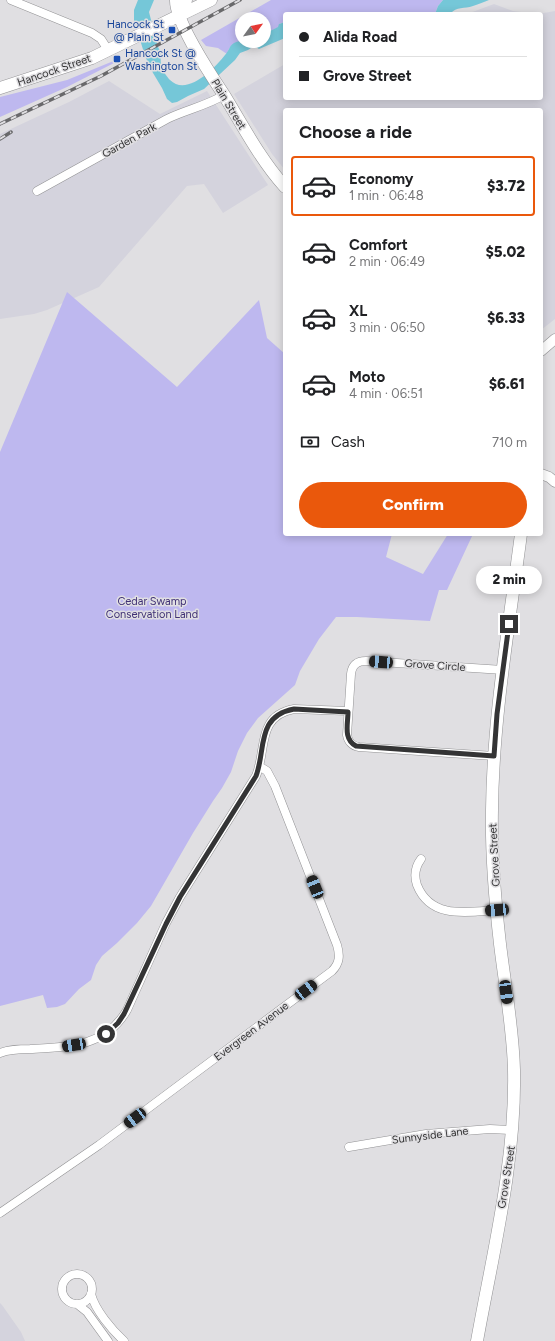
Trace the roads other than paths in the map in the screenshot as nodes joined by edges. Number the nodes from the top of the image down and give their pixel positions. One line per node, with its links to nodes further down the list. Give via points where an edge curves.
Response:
1 (10, 0): 6 (street, via 92,33 101,39)
2 (176, 0): 5 (main road, Plain Street)
3 (186, 0): 5 (main road)
4 (211, 0): 5 (main road)
5 (179, 16): 6 (main road, Hancock Street); 8 (main road, Plain Street, via 193,45)
6 (108, 50): 7 (main road, Hancock Street)
7 (0, 88)
8 (224, 95): 9 (main road, Plain Street, via 260,154); 10 (street, Garden Park, via 174,116)
9 (283, 184)
10 (37, 191)
11 (555, 339): 12 (street)
12 (543, 348)
13 (543, 475): 14 (street)
14 (555, 482)
15 (521, 536): 16 (main road, Grove Street)
16 (503, 670): 17 (street, Grove Circle, via 362,661 354,665 351,671); 18 (main road, Grove Street)
17 (348, 712): 18 (street, Grove Circle, via 347,738 356,746); 19 (street, via 294,709 278,715 269,724 264,736)
18 (494, 756): 21 (main road, Grove Street, via 492,838)
19 (260, 766): 22 (street, via 254,780 180,897 127,1010 118,1023 101,1037 83,1044 6,1050); 25 (street, Evergreen Avenue, via 270,775 278,794 337,945 340,955 338,964 100,1145)
20 (421, 859): 21 (street, via 416,869 416,882 423,895 434,906 455,912)
21 (497, 910): 23 (main road, Grove Street, via 512,1044)
22 (0, 1053)
23 (512, 1130): 24 (street, Sunnyside Lane, via 490,1129 426,1134); 30 (main road, Grove Street)
24 (350, 1147)
25 (0, 1213)
26 (91, 1294): 27 (street, via 85,1302); 27 (street, via 92,1286 87,1277 79,1274 69,1276 64,1282 63,1293 68,1301); 29 (street, via 106,1321)
27 (77, 1304): 28 (street, via 87,1312)
28 (108, 1341)
29 (124, 1341)
30 (477, 1341)

